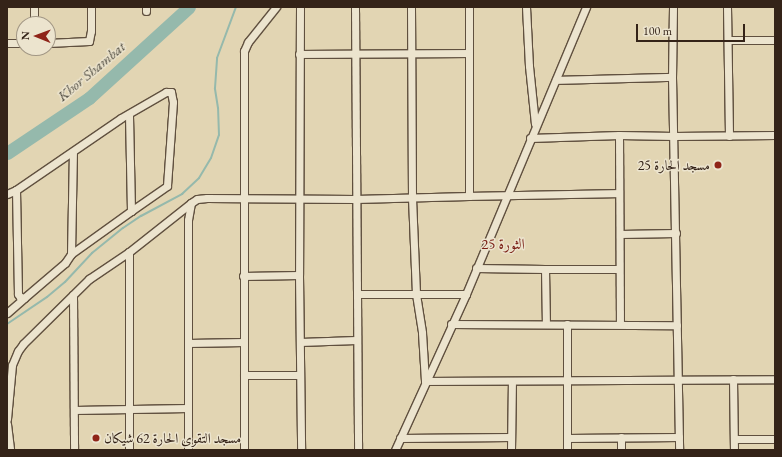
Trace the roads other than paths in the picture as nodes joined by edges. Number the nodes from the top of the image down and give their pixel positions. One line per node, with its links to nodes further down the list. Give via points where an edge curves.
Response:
1 (91, 7): 13 (street, via 92,31 89,41)
2 (276, 7): 33 (street, via 256,31 244,51)
3 (300, 7): 15 (street)
4 (355, 7): 16 (street)
5 (411, 7): 17 (street)
6 (469, 7): 14 (street)
7 (526, 7): 21 (street)
8 (586, 7): 19 (street)
9 (673, 7): 18 (street)
10 (727, 7): 11 (street)
11 (728, 40): 12 (street); 25 (street)
12 (775, 40)
13 (56, 43)
14 (468, 53): 17 (street); 32 (street)
15 (299, 54): 16 (street); 35 (street)
16 (356, 54): 17 (street); 36 (street)
17 (411, 55): 34 (street)
18 (672, 77): 19 (street); 24 (street)
19 (556, 80): 21 (street)
20 (129, 114): 27 (street); 38 (street); 38 (street, via 166,92 173,95 166,186)
21 (535, 125): 26 (street)
22 (619, 135): 24 (street); 26 (street); 29 (street)
23 (775, 135): 25 (street)
24 (674, 136): 25 (street); 39 (street)
25 (729, 136)
26 (530, 138): 31 (street)
27 (72, 152): 28 (street); 42 (street)
28 (16, 190): 30 (street); 52 (street, via 18,294 20,298)
29 (619, 193): 31 (street); 40 (street)
30 (7, 194)
31 (508, 195): 32 (street); 43 (street)
32 (469, 196): 34 (street)
33 (243, 198): 35 (street); 37 (street, via 207,198 197,199); 47 (street)
34 (412, 198): 36 (street); 49 (street)
35 (299, 199): 36 (street); 46 (street)
36 (355, 199): 48 (street)
37 (191, 203): 41 (street); 62 (street, via 188,237)
38 (130, 211): 42 (street)
39 (676, 233): 40 (street); 58 (street)
40 (620, 234): 45 (street)
41 (129, 252): 51 (street, via 89,280); 72 (street)
42 (71, 254): 52 (street, via 65,263)
43 (476, 268): 44 (street); 50 (street)
44 (545, 269): 45 (street); 55 (street)
45 (619, 269): 57 (street)
46 (299, 275): 47 (street); 61 (street)
47 (243, 276): 60 (street)
48 (357, 294): 49 (street); 59 (street)
49 (416, 294): 50 (street); 68 (street)
50 (466, 294): 54 (street)
51 (73, 295): 73 (street); 74 (street, via 18,351 12,365)
52 (24, 298): 53 (street)
53 (7, 313)
54 (451, 324): 55 (street); 68 (street)
55 (546, 324): 56 (street)
56 (566, 324): 57 (street); 70 (street)
57 (620, 324): 58 (street)
58 (677, 324): 67 (street)
59 (356, 340): 61 (street); 89 (street)
60 (244, 342): 62 (street); 63 (street)
61 (300, 342): 64 (street)
62 (188, 343): 71 (street)
63 (244, 375): 64 (street); 87 (street)
64 (300, 375): 88 (street)
65 (733, 379): 66 (street); 67 (street); 81 (street)
66 (775, 379)
67 (678, 380): 70 (street); 78 (street)
68 (425, 381): 69 (street); 79 (street)
69 (512, 381): 70 (street); 76 (street)
70 (566, 381): 80 (street)
71 (188, 408): 72 (street); 86 (street)
72 (130, 409): 73 (street); 85 (street)
73 (74, 410): 84 (street)
74 (7, 419)
75 (7, 424): 83 (street)
76 (512, 437): 79 (street); 91 (street)
77 (621, 437): 78 (street); 80 (street); 93 (street)
78 (679, 437): 94 (street)
79 (400, 438): 90 (street)
80 (567, 438): 92 (street)
81 (734, 439): 82 (street); 95 (street)
82 (775, 439)
83 (10, 450)
84 (74, 450)
85 (130, 450)
86 (188, 450)
87 (244, 450)
88 (301, 450)
89 (358, 450)
90 (395, 450)
91 (511, 450)
92 (567, 450)
93 (621, 450)
94 (679, 450)
95 (734, 450)

